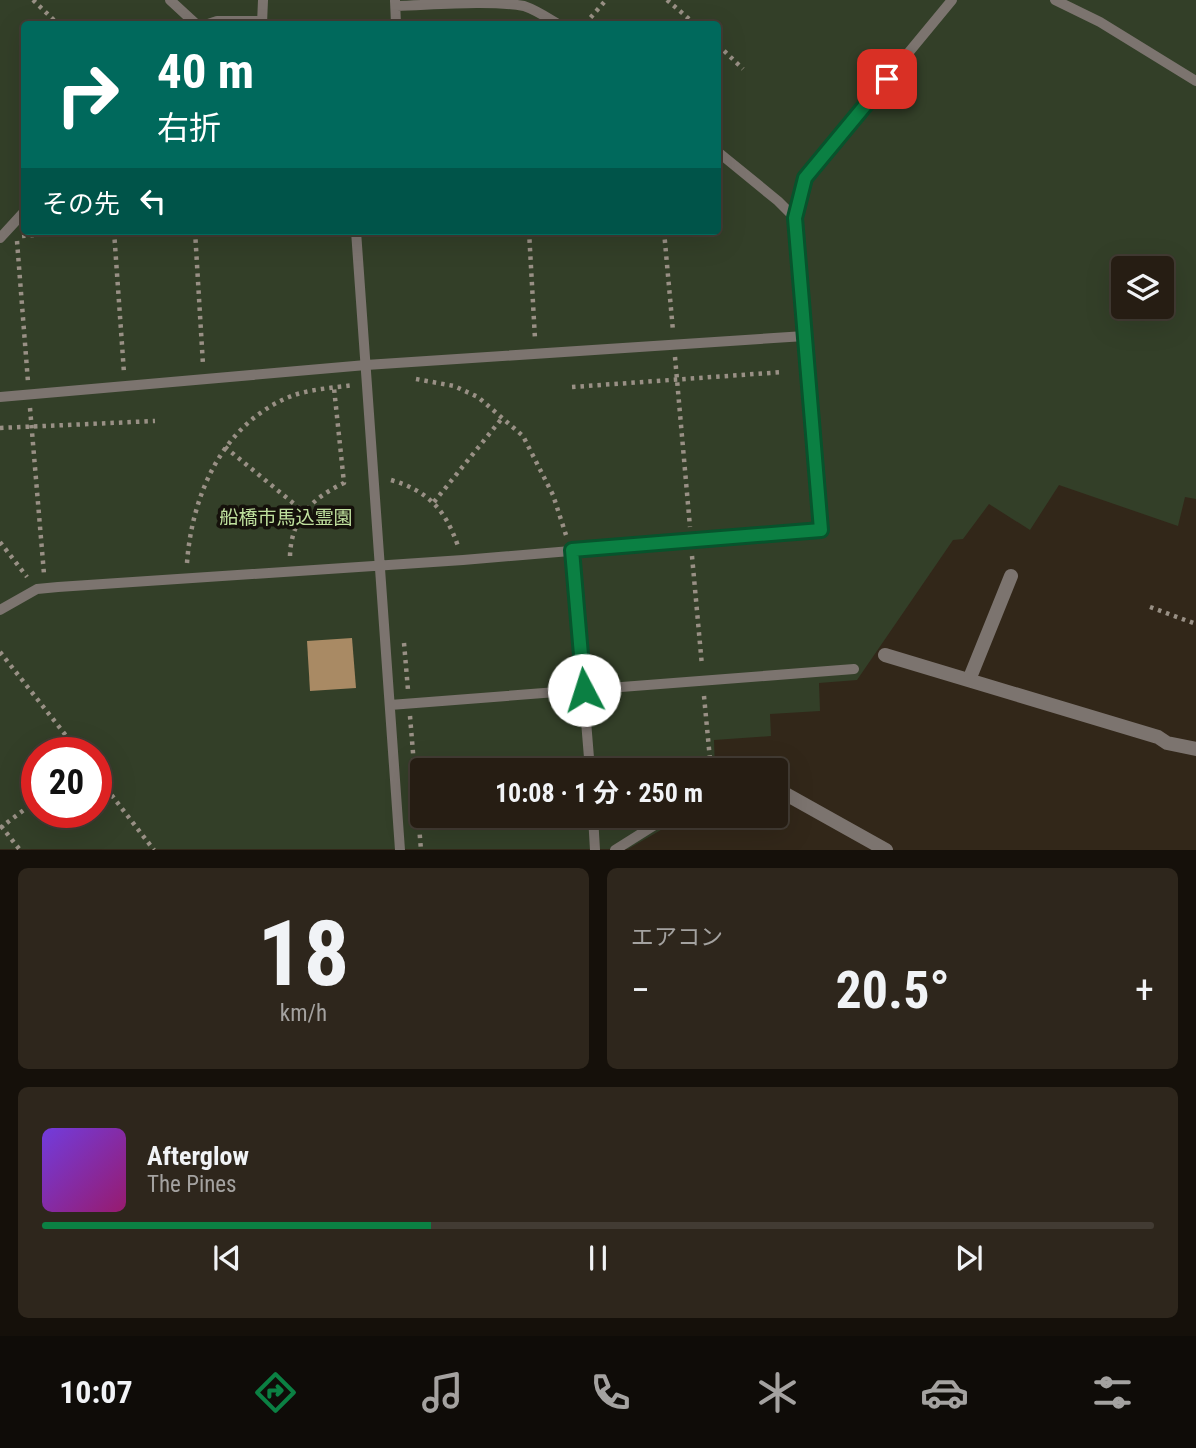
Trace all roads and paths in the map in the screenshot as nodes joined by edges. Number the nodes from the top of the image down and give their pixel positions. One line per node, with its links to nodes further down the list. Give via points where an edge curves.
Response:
1 (33, 0): 9 (path)
2 (170, 0): 10 (lane)
3 (263, 0): 11 (lane)
4 (606, 0): 14 (path)
5 (667, 0): 15 (path)
6 (952, 0): 21 (lane, via 805,178)
7 (1055, 0): 18 (lane)
8 (396, 3): 12 (lane); 13 (lane, via 500,3 525,6)
9 (55, 21)
10 (193, 21)
11 (261, 21)
12 (396, 21)
13 (552, 21)
14 (588, 21)
15 (692, 21)
16 (721, 48): 17 (path)
17 (743, 69)
18 (1196, 81)
19 (721, 154): 21 (lane)
20 (21, 215): 28 (lane)
21 (795, 218): 29 (lane)
22 (39, 235): 28 (path)
23 (114, 235): 37 (path)
24 (195, 235): 35 (path)
25 (356, 235): 32 (lane)
26 (529, 235): 31 (path)
27 (664, 235): 30 (path)
28 (0, 238)
29 (805, 337): 30 (lane); 48 (lane, via 821,530)
30 (674, 345): 31 (lane); 34 (path)
31 (536, 354): 32 (lane)
32 (366, 365): 35 (lane); 36 (lane)
33 (783, 372): 34 (path)
34 (677, 379): 38 (path); 48 (path)
35 (204, 380): 37 (lane)
36 (367, 383): 39 (path); 52 (lane)
37 (125, 386): 40 (lane)
38 (572, 387)
39 (334, 388): 44 (path, via 292,395 268,407); 47 (path, via 344,483 326,491)
40 (0, 397)
41 (503, 417): 46 (path)
42 (155, 421): 43 (path)
43 (0, 428)
44 (225, 447): 47 (path); 55 (path, via 196,506)
45 (391, 480): 46 (path, via 418,489)
46 (435, 502): 51 (path)
47 (304, 512): 53 (path, via 290,543)
48 (691, 541): 50 (lane); 64 (path)
49 (0, 542): 56 (path)
50 (572, 550): 51 (lane); 65 (lane)
51 (463, 559): 52 (lane)
52 (380, 564): 53 (lane); 66 (lane)
53 (289, 571): 55 (lane)
54 (1011, 576): 63 (street)
55 (186, 578): 56 (lane)
56 (37, 589): 58 (lane)
57 (1150, 607): 59 (path)
58 (0, 610)
59 (1196, 624)
60 (0, 652): 67 (path)
61 (886, 655): 63 (street)
62 (854, 669): 64 (lane)
63 (969, 680): 68 (street)
64 (703, 681): 65 (lane); 70 (path)
65 (584, 690): 66 (lane); 69 (lane)
66 (390, 705): 79 (lane)
67 (67, 737)
68 (1196, 749)
69 (589, 758)
70 (710, 758)
71 (112, 795): 78 (path)
72 (788, 795): 82 (street)
73 (21, 812): 74 (path)
74 (1, 827): 77 (path)
75 (594, 828): 80 (lane)
76 (649, 828): 81 (lane)
77 (20, 849)
78 (154, 849)
79 (400, 849)
80 (595, 849)
81 (615, 849)
82 (886, 849)

